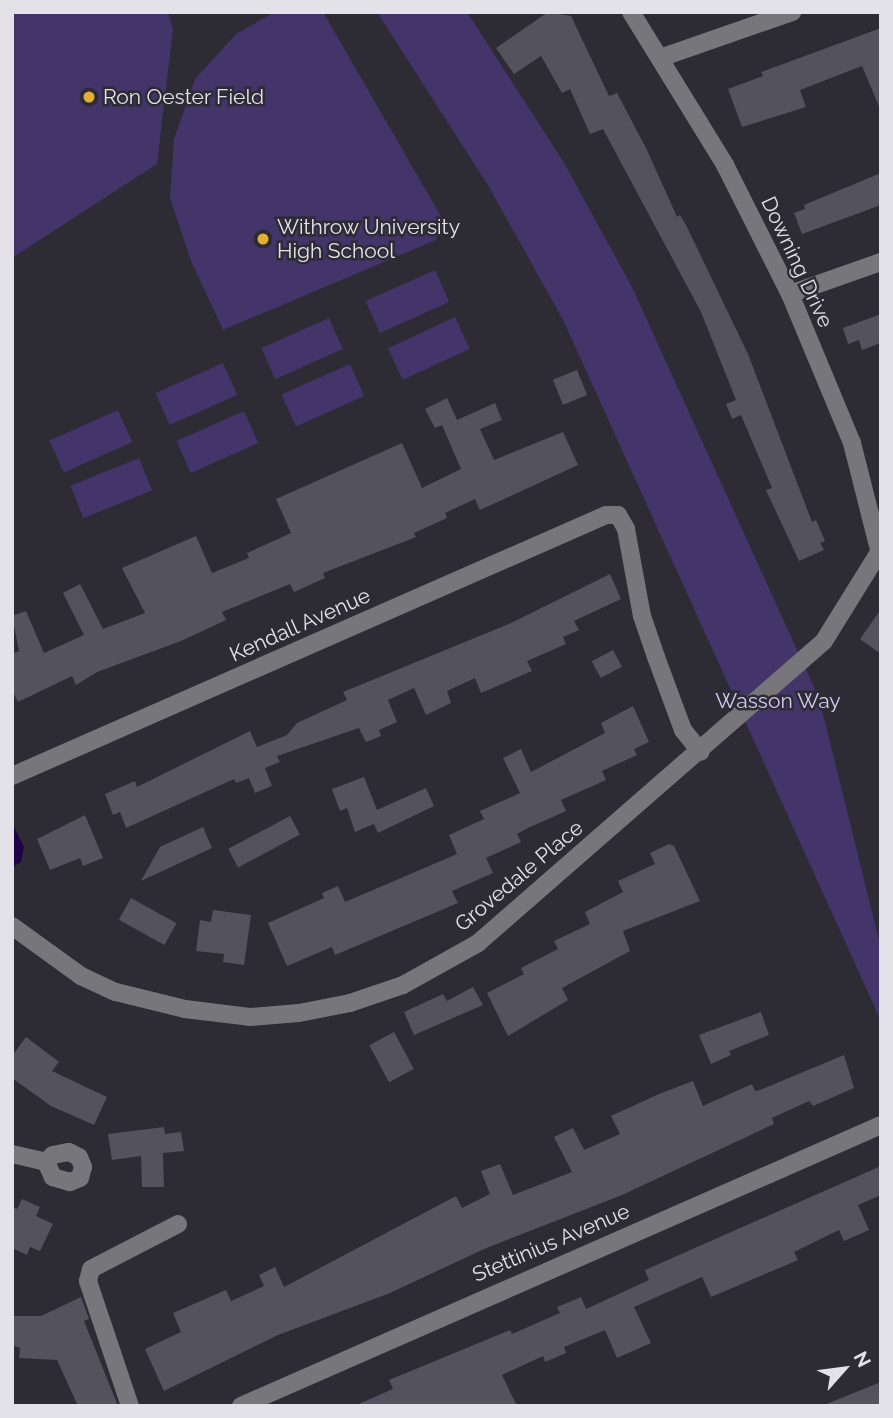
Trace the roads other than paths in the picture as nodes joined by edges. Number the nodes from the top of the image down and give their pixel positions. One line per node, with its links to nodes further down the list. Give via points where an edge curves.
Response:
1 (631, 12): 3 (street, Downing Drive)
2 (792, 12): 3 (street)
3 (660, 58): 5 (street, Downing Drive, via 725,165)
4 (881, 262): 5 (street)
5 (790, 294): 6 (street, Downing Drive, via 852,443)
6 (880, 550): 7 (street, Grovedale Place, via 824,641)
7 (701, 752): 8 (street, Kendall Avenue, via 683,730 653,647 626,529 618,516 606,515); 9 (street, Grovedale Place, via 478,943 403,985 350,1003 250,1017 185,1009 116,992 81,976)
8 (12, 776)
9 (12, 926)
10 (881, 1125): 15 (street, Stettinius Avenue)
11 (12, 1154): 12 (street)
12 (46, 1162)
13 (178, 1224): 14 (street, via 91,1269 88,1281)
14 (130, 1406)
15 (241, 1406)

